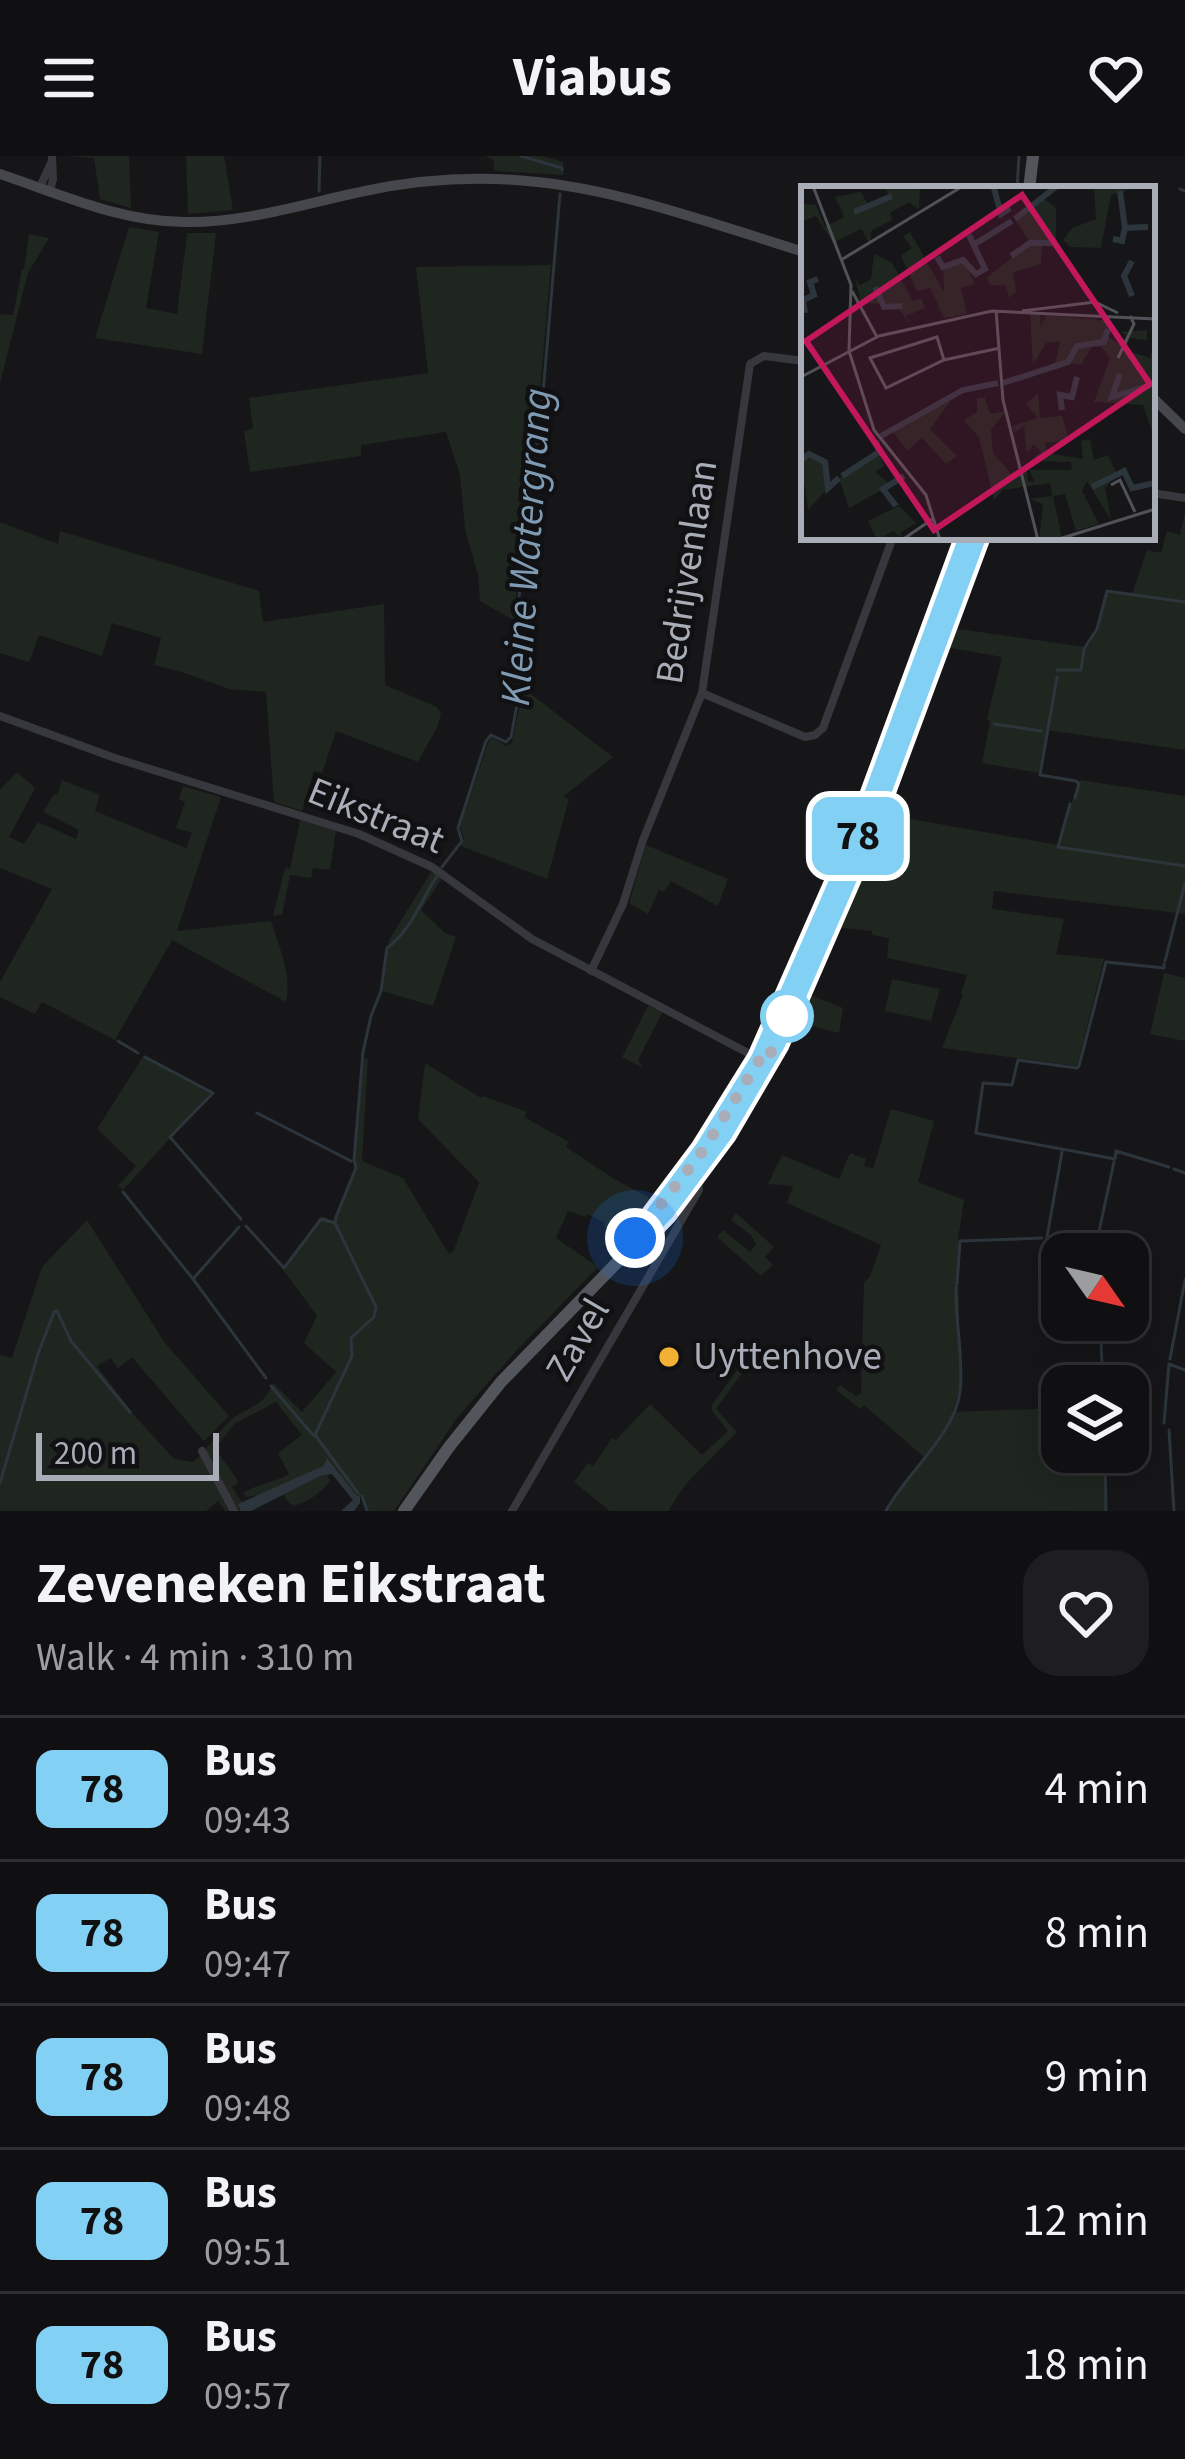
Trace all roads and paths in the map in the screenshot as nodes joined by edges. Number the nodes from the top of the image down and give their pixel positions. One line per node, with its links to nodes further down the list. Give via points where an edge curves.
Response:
1 (1035, 156): 4 (main road)
2 (52, 159): 5 (street)
3 (0, 174): 5 (main road)
4 (1032, 186)
5 (45, 189): 6 (main road, via 130,216 188,222 397,185 531,181 604,192)
6 (801, 248)
7 (801, 361): 14 (street, Bedrijvenlaan, via 764,356 750,364)
8 (1155, 400): 9 (main road)
9 (1185, 429)
10 (1155, 493): 11 (street)
11 (1185, 498)
12 (892, 540): 14 (street, via 815,735)
13 (971, 540): 17 (main road)
14 (702, 693): 16 (street, Bedrijvenlaan)
15 (0, 716): 16 (street, Eikstraat, via 359,834 446,874 514,928)
16 (591, 970): 17 (street, Eikstraat)
17 (763, 1061): 18 (main road)
18 (688, 1183): 21 (main road, via 501,1382); 22 (street, Zavel)
19 (202, 1451): 20 (street)
20 (234, 1511)
21 (404, 1511)
22 (512, 1511)

